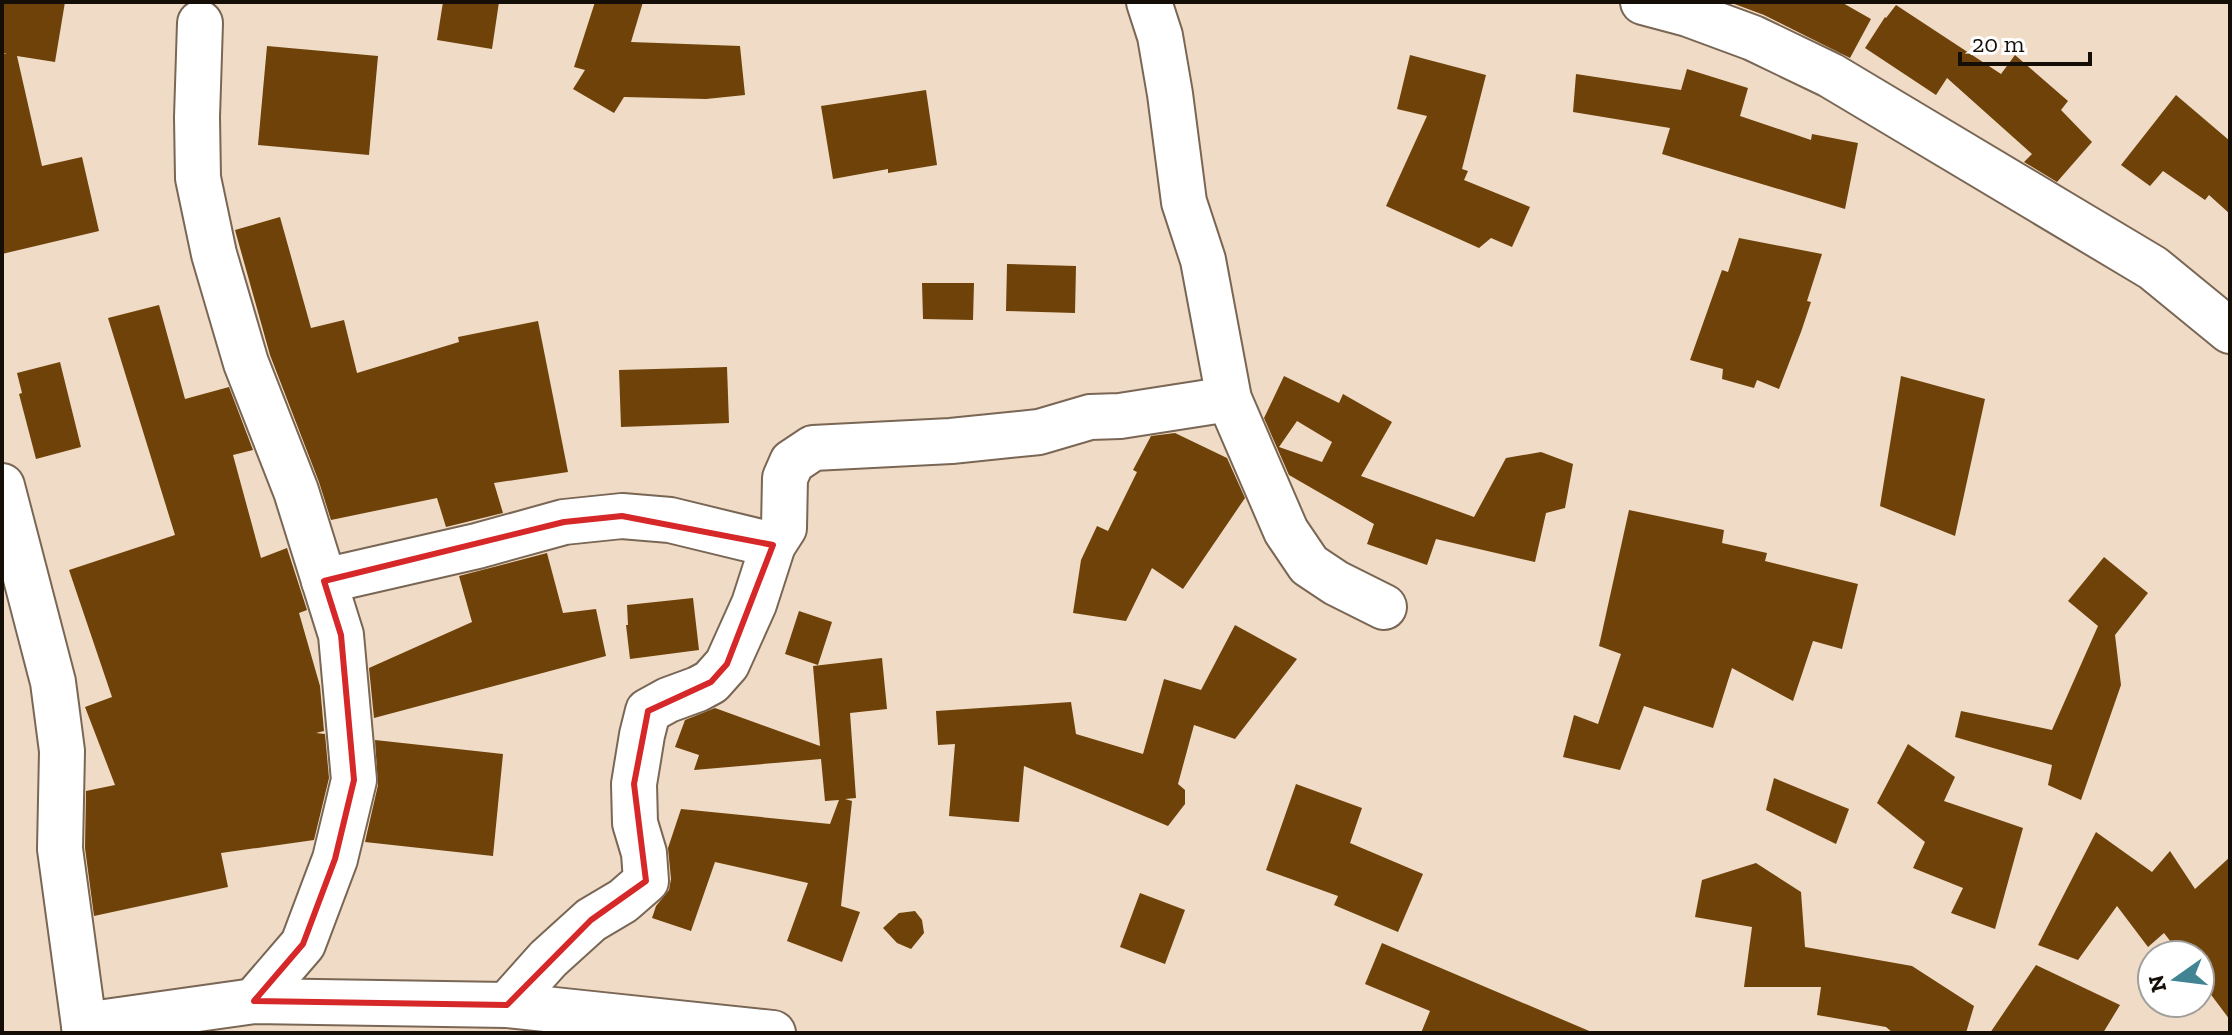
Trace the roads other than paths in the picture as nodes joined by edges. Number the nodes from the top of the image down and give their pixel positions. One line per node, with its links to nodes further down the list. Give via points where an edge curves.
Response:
1 (1149, 2): 7 (street, via 1163,50 1184,202 1203,260)
2 (1643, 2): 3 (street)
3 (1692, 8): 5 (street, via 1830,75 2153,268)
4 (200, 23): 10 (street, via 198,178 214,254 246,363)
5 (2213, 294): 6 (street)
6 (2230, 331)
7 (1229, 399): 9 (street, via 1090,417 1039,432 813,448 792,462 785,478 784,528); 11 (street, via 1286,531 1309,565)
8 (2, 486): 14 (street, via 53,682 62,751 60,849)
9 (773, 545): 10 (street, via 670,520 622,516 564,522); 13 (street, via 727,664 711,682 648,711 634,784 646,881 591,920)
10 (324, 581): 12 (street, via 341,635 354,780 335,859 303,944)
11 (1384, 607)
12 (254, 1001): 13 (street); 14 (street)
13 (507, 1005): 15 (street)
14 (85, 1029)
15 (773, 1033)

